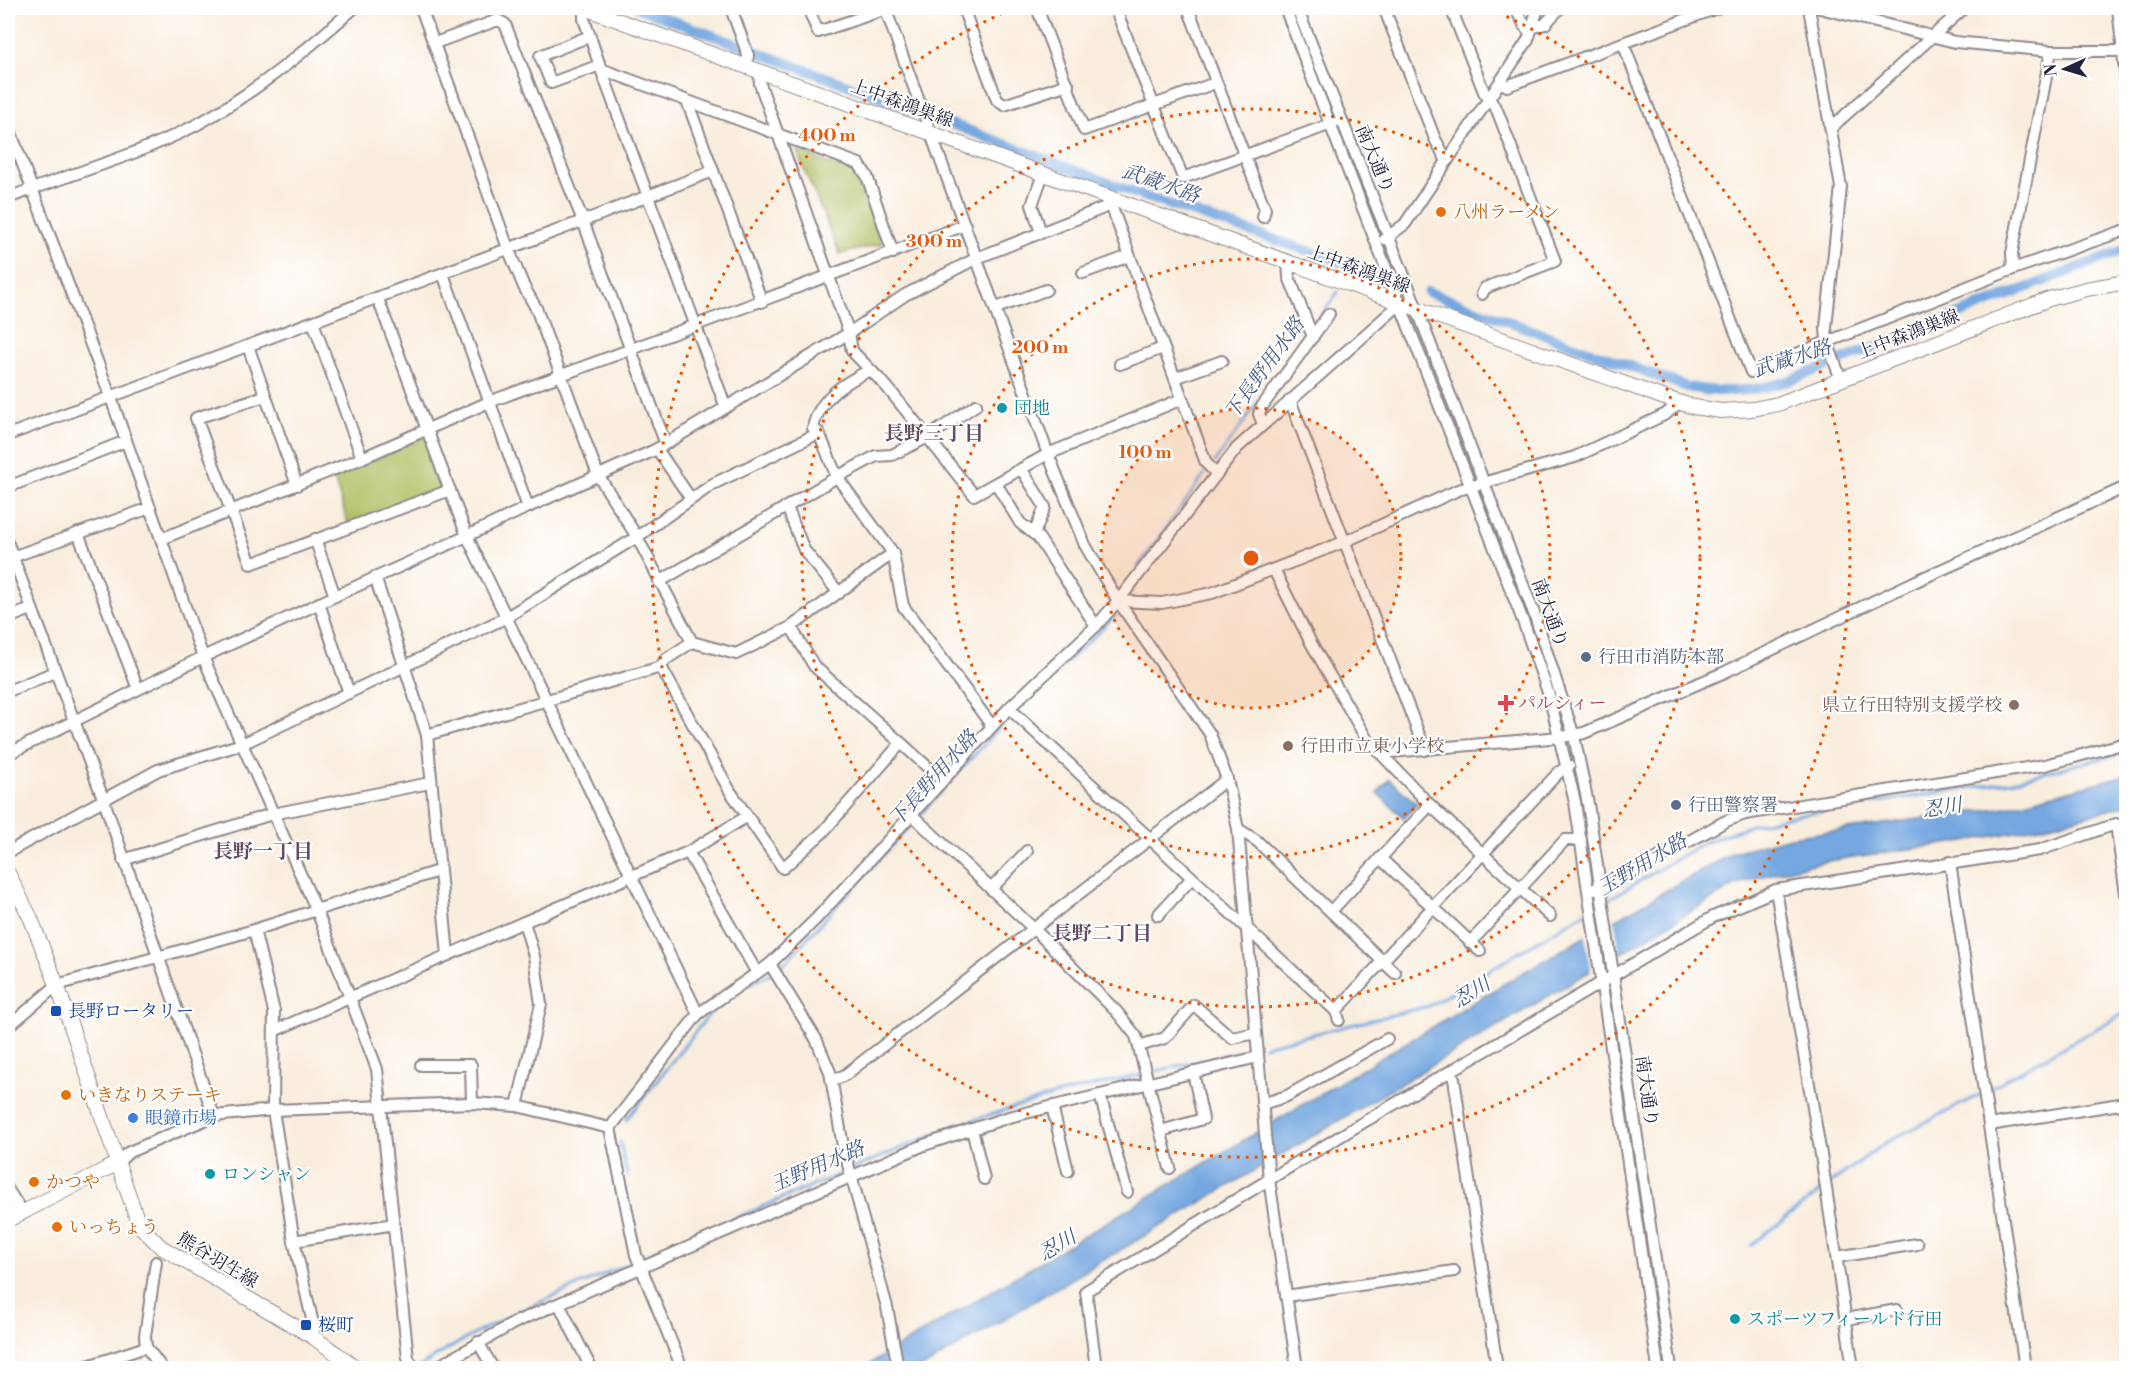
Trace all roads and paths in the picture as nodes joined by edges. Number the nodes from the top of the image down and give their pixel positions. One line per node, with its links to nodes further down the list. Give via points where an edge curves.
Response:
1 (354, 8): 49 (street, via 276,74 220,111 139,149)
2 (421, 8): 26 (street)
3 (584, 8): 24 (street); 30 (main road, 上中森鴻巣線)
4 (731, 8): 30 (street)
5 (808, 8): 6 (street, via 818,32)
6 (886, 8): 44 (street)
7 (963, 8): 35 (street, via 997,100 1004,105)
8 (1037, 8): 35 (street)
9 (1115, 8): 38 (street)
10 (1189, 8): 34 (street)
11 (1285, 8): 41 (street, 南大通り)
12 (1297, 8): 39 (street, 南大通り)
13 (1384, 8): 46 (street)
14 (1451, 8): 36 (street)
15 (1515, 8): 23 (street, via 1523,26)
16 (1538, 8): 23 (street)
17 (1560, 8): 23 (street, via 1545,24)
18 (1717, 8): 27 (street)
19 (1809, 8): 42 (street)
20 (1820, 8): 25 (street)
21 (1964, 8): 25 (street)
22 (2118, 8): 29 (street)
23 (1532, 28): 33 (street)
24 (590, 36): 31 (street); 31 (street, via 540,56 551,83)
25 (1932, 37): 28 (street); 42 (street)
26 (435, 43): 54 (street, via 498,20 505,24); 60 (street)
27 (1623, 43): 33 (street, via 1507,86); 83 (street, via 1751,372)
28 (2051, 51): 29 (street); 65 (street, via 2012,253)
29 (2124, 52): 32 (street)
30 (752, 65): 43 (street); 44 (main road, 上中森鴻巣線)
31 (600, 67): 37 (street); 50 (street)
32 (2127, 80)
33 (1500, 82): 36 (street)
34 (1215, 83): 38 (street); 45 (street)
35 (1068, 84): 38 (street, via 1084,130)
36 (1488, 99): 46 (street); 71 (street, via 1497,110 1556,261 1485,288)
37 (687, 101): 43 (street); 47 (street)
38 (1152, 105): 45 (street, via 1181,182)
39 (1341, 122): 41 (street); 58 (street, 南大通り)
40 (8, 125): 49 (street)
41 (1329, 125): 45 (street); 59 (street, 南大通り)
42 (1832, 128): 83 (street, via 1841,187)
43 (778, 133): 61 (street, via 859,164 867,176); 68 (street)
44 (930, 133): 48 (main road, 上中森鴻巣線); 55 (street)
45 (1245, 158): 53 (street, via 1265,209)
46 (1447, 161): 58 (street, via 1405,224)
47 (713, 171): 50 (street); 73 (street)
48 (1043, 174): 52 (main road, 上中森鴻巣線); 57 (street, via 1032,205)
49 (31, 189): 51 (street); 93 (street)
50 (649, 195): 54 (street); 79 (street)
51 (8, 198)
52 (1113, 202): 57 (street); 62 (street); 64 (main road, 上中森鴻巣線)
53 (1263, 217)
54 (583, 221): 60 (street); 85 (street)
55 (964, 225): 61 (street); 63 (street)
56 (2127, 230): 65 (street)
57 (1041, 233): 63 (street)
58 (1389, 237): 59 (street); 76 (street, 南大通り)
59 (1377, 244): 74 (street, 南大通り)
60 (508, 248): 67 (street); 89 (street)
61 (893, 253): 68 (street)
62 (1129, 256): 66 (street); 84 (street)
63 (977, 258): 75 (street); 80 (street, via 904,295)
64 (1288, 262): 74 (main road, 上中森鴻巣線); 81 (street, via 1289,277)
65 (2013, 269): 83 (street)
66 (1083, 273)
67 (443, 274): 72 (street); 96 (street)
68 (829, 278): 73 (street); 80 (street)
69 (2127, 282): 90 (main road, 上中森鴻巣線, via 2049,299)
70 (1046, 290): 75 (street)
71 (1482, 294)
72 (378, 299): 78 (street); 101 (street)
73 (762, 302): 79 (street)
74 (1401, 304): 76 (main road, 上中森鴻巣線); 95 (street); 115 (street, 南大通り)
75 (996, 308): 107 (street)
76 (1417, 309): 97 (main road, 上中森鴻巣線); 115 (street, 南大通り)
77 (1329, 314): 81 (street)
78 (313, 322): 82 (street); 108 (street)
79 (696, 326): 85 (street); 98 (street)
80 (849, 333): 88 (street, via 852,351); 98 (street)
81 (1311, 333): 100 (street, via 1261,408)
82 (248, 346): 92 (street); 93 (street)
83 (1828, 347): 90 (street)
84 (1163, 348): 87 (street); 91 (street)
85 (631, 350): 89 (street); 106 (street)
86 (1222, 361): 91 (street)
87 (1120, 364)
88 (870, 370): 102 (street, via 827,398 813,428); 104 (street)
89 (561, 376): 96 (street); 111 (street)
90 (1839, 376): 97 (main road, 上中森鴻巣線, via 1787,401 1753,410 1713,410)
91 (1175, 378): 94 (street)
92 (265, 396): 113 (street); 123 (street, via 196,418)
93 (111, 398): 103 (street); 105 (street)
94 (1182, 399): 107 (street); 110 (street, via 1206,463)
95 (1290, 400): 100 (street); 130 (street)
96 (489, 402): 101 (street); 120 (street)
97 (1678, 403): 115 (street, via 1653,421 1575,457)
98 (725, 405): 106 (street)
99 (976, 405): 104 (street)
100 (1263, 424): 110 (street)
101 (427, 429): 108 (street); 118 (street)
102 (819, 433): 112 (street); 119 (street, via 713,484)
103 (8, 435)
104 (928, 437): 112 (street, via 892,455 876,456); 114 (street, via 974,495)
105 (126, 441): 116 (street); 122 (street)
106 (661, 445): 111 (street); 119 (street)
107 (1048, 454): 109 (street); 139 (street, via 1085,544)
108 (362, 458): 113 (street)
109 (1022, 470): 114 (street); 125 (street, via 1045,507)
110 (1216, 473): 139 (street)
111 (598, 475): 120 (street); 127 (street)
112 (837, 477): 121 (street); 132 (street)
113 (297, 485): 123 (street)
114 (997, 485): 125 (street, via 1020,523)
115 (1477, 485): 130 (street); 159 (street, 南大通り, via 1539,627); 160 (street, 南大通り)
116 (8, 486)
117 (2127, 487): 159 (street, via 1725,672)
118 (450, 490): 126 (street); 129 (street)
119 (691, 499): 127 (street)
120 (528, 507): 126 (street)
121 (786, 507): 136 (street); 137 (street, via 804,550)
122 (150, 508): 124 (street); 128 (street)
123 (232, 512): 128 (street); 129 (street, via 251,564)
124 (78, 533): 133 (street); 151 (street)
125 (1034, 534): 144 (street)
126 (467, 536): 135 (street); 143 (street)
127 (637, 537): 136 (street); 143 (street)
128 (161, 539): 147 (street)
129 (315, 539): 138 (street)
130 (1344, 542): 134 (street); 164 (street)
131 (8, 544): 133 (street)
132 (893, 554): 137 (street); 157 (street, via 903,606)
133 (12, 557): 141 (street)
134 (1274, 570): 139 (street, via 1212,593 1162,603); 165 (street, via 1366,738)
135 (375, 577): 138 (street); 148 (street)
136 (659, 582): 146 (street)
137 (839, 592): 145 (street)
138 (334, 596): 140 (street)
139 (1118, 601): 144 (street); 168 (street, via 1210,734)
140 (319, 603): 147 (street); 153 (street)
141 (32, 609): 142 (street); 150 (street)
142 (8, 618)
143 (506, 618): 148 (street); 154 (street)
144 (1096, 626): 155 (street)
145 (791, 627): 146 (street, via 736,654); 161 (street, via 814,666)
146 (692, 642): 149 (street)
147 (203, 657): 151 (street); 163 (street)
148 (405, 666): 153 (street); 158 (street)
149 (661, 667): 154 (street); 174 (street)
150 (55, 672): 152 (street); 156 (street)
151 (138, 689): 156 (street)
152 (8, 691)
153 (349, 693): 163 (street)
154 (548, 700): 158 (street); 189 (street)
155 (1012, 711): 157 (street); 178 (street)
156 (73, 721): 166 (street); 171 (street)
157 (992, 726): 169 (street)
158 (427, 735): 170 (street)
159 (1574, 736): 160 (street); 195 (street, 南大通り)
160 (1562, 737): 164 (street); 167 (street, 南大通り)
161 (901, 743): 169 (street); 174 (street, via 823,832 783,868)
162 (2127, 743): 195 (street, via 2045,765 1745,814)
163 (242, 744): 171 (street, via 158,770); 173 (street)
164 (1425, 750): 165 (street)
165 (1380, 753): 172 (street)
166 (8, 754)
167 (1569, 766): 179 (street, 南大通り); 183 (street)
168 (1227, 779): 177 (street); 178 (street)
169 (942, 780): 175 (street)
170 (430, 783): 173 (street); 187 (street)
171 (104, 801): 181 (street); 185 (street)
172 (1430, 805): 183 (street); 184 (street)
173 (272, 814): 185 (street); 198 (street)
174 (746, 817): 182 (street)
175 (915, 818): 192 (street); 211 (street)
176 (2121, 823): 186 (street, via 2040,850); 196 (street)
177 (1238, 830): 199 (street, via 1257,841); 205 (street)
178 (1148, 839): 190 (street); 203 (street)
179 (1581, 840): 191 (street, via 1565,840); 193 (street, 南大通り)
180 (1027, 851): 192 (street)
181 (8, 852)
182 (688, 852): 189 (street); 213 (street)
183 (1483, 854): 191 (street); 197 (street)
184 (1380, 858): 197 (street); 199 (street)
185 (123, 860): 209 (street)
186 (1950, 862): 194 (street); 239 (street)
187 (438, 871): 198 (street); 208 (street)
188 (8, 873): 216 (main road, 熊谷羽生線)
189 (631, 878): 202 (street); 218 (street)
190 (1191, 879): 200 (street); 205 (street)
191 (1520, 888): 201 (street); 206 (street)
192 (991, 889): 203 (street)
193 (1588, 890): 195 (street); 215 (street, 南大通り)
194 (1776, 890): 212 (street, via 1713,917); 256 (street)
195 (1601, 892): 212 (street, 南大通り)
196 (2127, 894)
197 (1432, 908): 206 (street); 210 (street)
198 (317, 910): 204 (street); 217 (street)
199 (1332, 910): 210 (street)
200 (1158, 915)
201 (1550, 916)
202 (524, 922): 208 (street); 234 (street, via 541,1004)
203 (1034, 928): 223 (street, via 1117,1012); 229 (street, via 845,1076)
204 (254, 930): 209 (street); 220 (street)
205 (1246, 931): 210 (street, via 1338,1016); 221 (street)
206 (1470, 943): 207 (street)
207 (1480, 951)
208 (448, 955): 217 (street)
209 (158, 957): 216 (street); 238 (street)
210 (1384, 963): 214 (street)
211 (770, 964): 213 (street); 229 (street, via 816,1039)
212 (1612, 971): 215 (street); 280 (street, 南大通り)
213 (757, 973): 218 (street)
214 (1395, 973)
215 (1601, 977): 226 (street); 279 (street, 南大通り)
216 (57, 986): 219 (street); 243 (main road, 熊谷羽生線)
217 (351, 998): 220 (street); 235 (street, via 377,1069)
218 (698, 1014): 240 (street)
219 (8, 1027)
220 (276, 1030): 237 (street)
221 (1256, 1033): 223 (street, via 1232,1038 1194,1005 1165,1038); 224 (street)
222 (1387, 1039): 233 (street, via 1287,1096)
223 (1139, 1046): 228 (street)
224 (1258, 1057): 227 (street); 233 (street)
225 (421, 1065): 231 (street, via 471,1065)
226 (1451, 1071): 247 (street); 278 (street)
227 (1193, 1072): 228 (street); 242 (street, via 1203,1119)
228 (1148, 1077): 230 (street); 242 (street)
229 (832, 1081): 246 (street)
230 (1100, 1095): 236 (street); 250 (street)
231 (472, 1103): 234 (street); 235 (street)
232 (2127, 1103): 239 (street)
233 (1262, 1104): 247 (street)
234 (517, 1106): 240 (street)
235 (382, 1107): 237 (street); 253 (street)
236 (1052, 1107): 241 (street); 245 (street)
237 (273, 1110): 238 (street); 254 (street)
238 (214, 1116): 243 (street, via 129,1152)
239 (1989, 1125): 282 (street)
240 (610, 1128): 258 (street)
241 (972, 1129): 246 (street); 248 (street)
242 (1161, 1131): 244 (street)
243 (116, 1164): 251 (main road); 264 (main road, 熊谷羽生線, via 132,1211 150,1238)
244 (1170, 1168)
245 (1068, 1171)
246 (850, 1172): 258 (street); 275 (street, via 887,1307)
247 (1268, 1176): 260 (street); 276 (street, via 1086,1291)
248 (984, 1179)
249 (8, 1190): 251 (street)
250 (1127, 1192)
251 (22, 1212): 252 (main road)
252 (8, 1220)
253 (394, 1224): 254 (street); 267 (street, via 408,1358)
254 (294, 1241): 264 (street)
255 (1917, 1244): 256 (street)
256 (1837, 1257): 263 (street)
257 (156, 1262): 266 (street)
258 (639, 1263): 261 (street); 274 (street)
259 (1454, 1271): 260 (street)
260 (1286, 1296): 277 (street)
261 (559, 1304): 265 (street); 273 (street)
262 (1897, 1310): 263 (street)
263 (1846, 1319): 281 (street)
264 (314, 1337): 270 (main road, 熊谷羽生線)
265 (478, 1342): 271 (street); 272 (street)
266 (146, 1347): 268 (street); 269 (street)
267 (413, 1366)
268 (82, 1368)
269 (162, 1368)
270 (357, 1368)
271 (435, 1368)
272 (493, 1368)
273 (591, 1368)
274 (682, 1368)
275 (898, 1368)
276 (1096, 1368)
277 (1297, 1368)
278 (1497, 1368)
279 (1658, 1368)
280 (1671, 1368)
281 (1854, 1368)
282 (2025, 1368)

